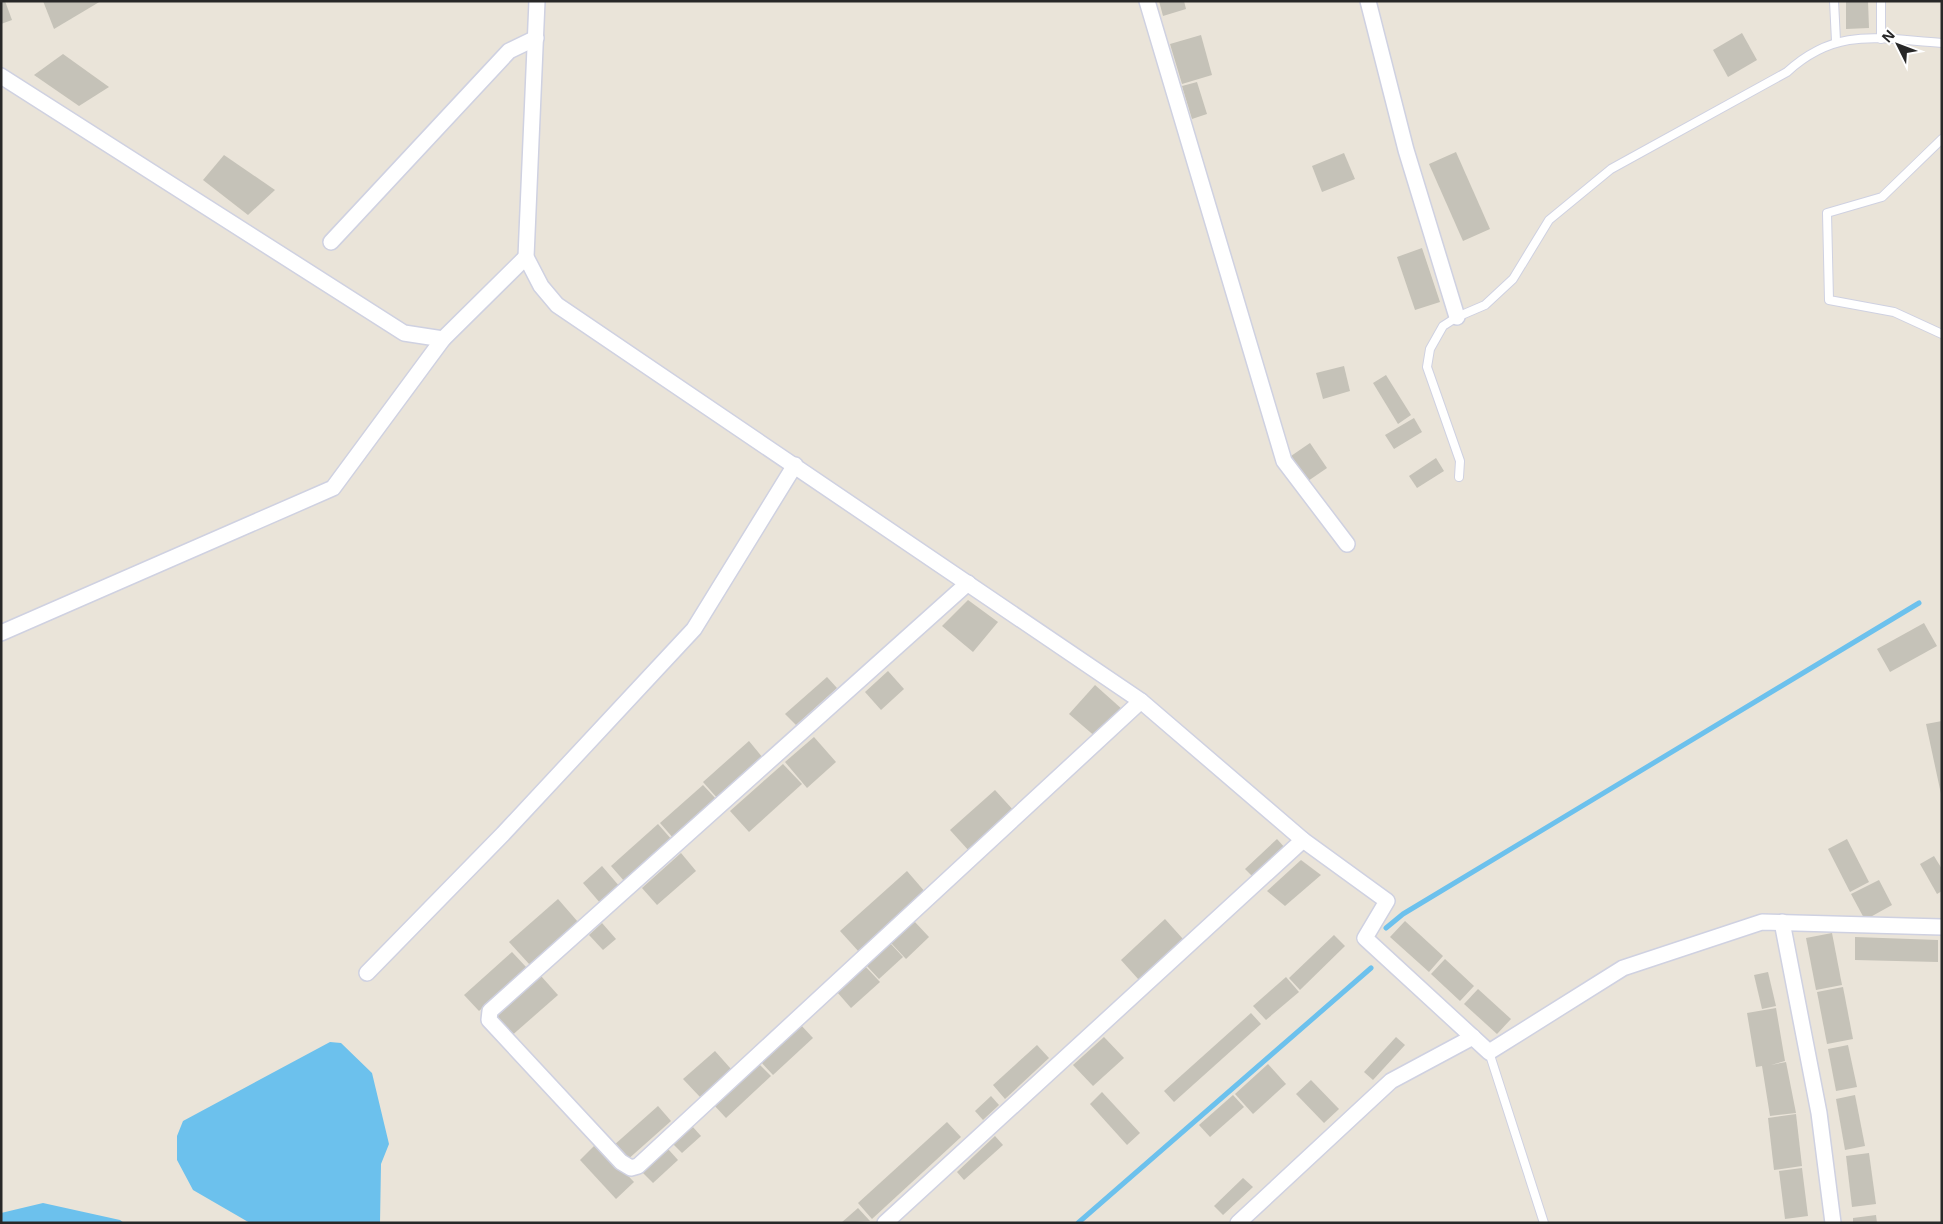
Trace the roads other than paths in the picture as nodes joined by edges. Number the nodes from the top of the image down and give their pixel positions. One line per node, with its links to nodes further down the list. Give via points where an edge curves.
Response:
1 (537, 1): 6 (street)
2 (1147, 1): 19 (street, via 1284,461)
3 (1368, 1): 14 (street, via 1406,150)
4 (1834, 1): 8 (lane)
5 (1881, 1): 7 (lane)
6 (536, 38): 12 (street, via 510,50); 13 (street)
7 (1881, 39): 8 (lane); 9 (lane)
8 (1836, 42): 14 (lane, via 1804,56 1787,72 1611,169 1549,220 1513,280 1486,305)
9 (1942, 43)
10 (1, 76): 16 (street, via 404,333)
11 (1942, 140): 15 (lane, via 1882,197 1827,213 1829,300 1894,312)
12 (332, 242)
13 (526, 257): 16 (street); 17 (street, via 541,286 557,305)
14 (1457, 317): 18 (lane, via 1443,326 1430,349 1427,367 1460,461)
15 (1942, 334)
16 (443, 339): 21 (street, via 333,488)
17 (795, 465): 20 (street); 26 (street, via 694,629 504,834)
18 (1458, 477)
19 (1347, 544)
20 (968, 583): 22 (street); 22 (street, via 490,1010 490,1020 621,1162 631,1168 638,1166)
21 (1, 633)
22 (1141, 701): 23 (street)
23 (1303, 840): 27 (street, via 1387,901 1365,938); 29 (street)
24 (1782, 922): 25 (street); 28 (street, via 1762,922 1622,968); 32 (street, via 1819,1113)
25 (1942, 927)
26 (367, 973)
27 (1473, 1037): 28 (street); 30 (street, via 1391,1081)
28 (1489, 1052): 31 (lane)
29 (885, 1223)
30 (1238, 1223)
31 (1544, 1223)
32 (1833, 1223)

